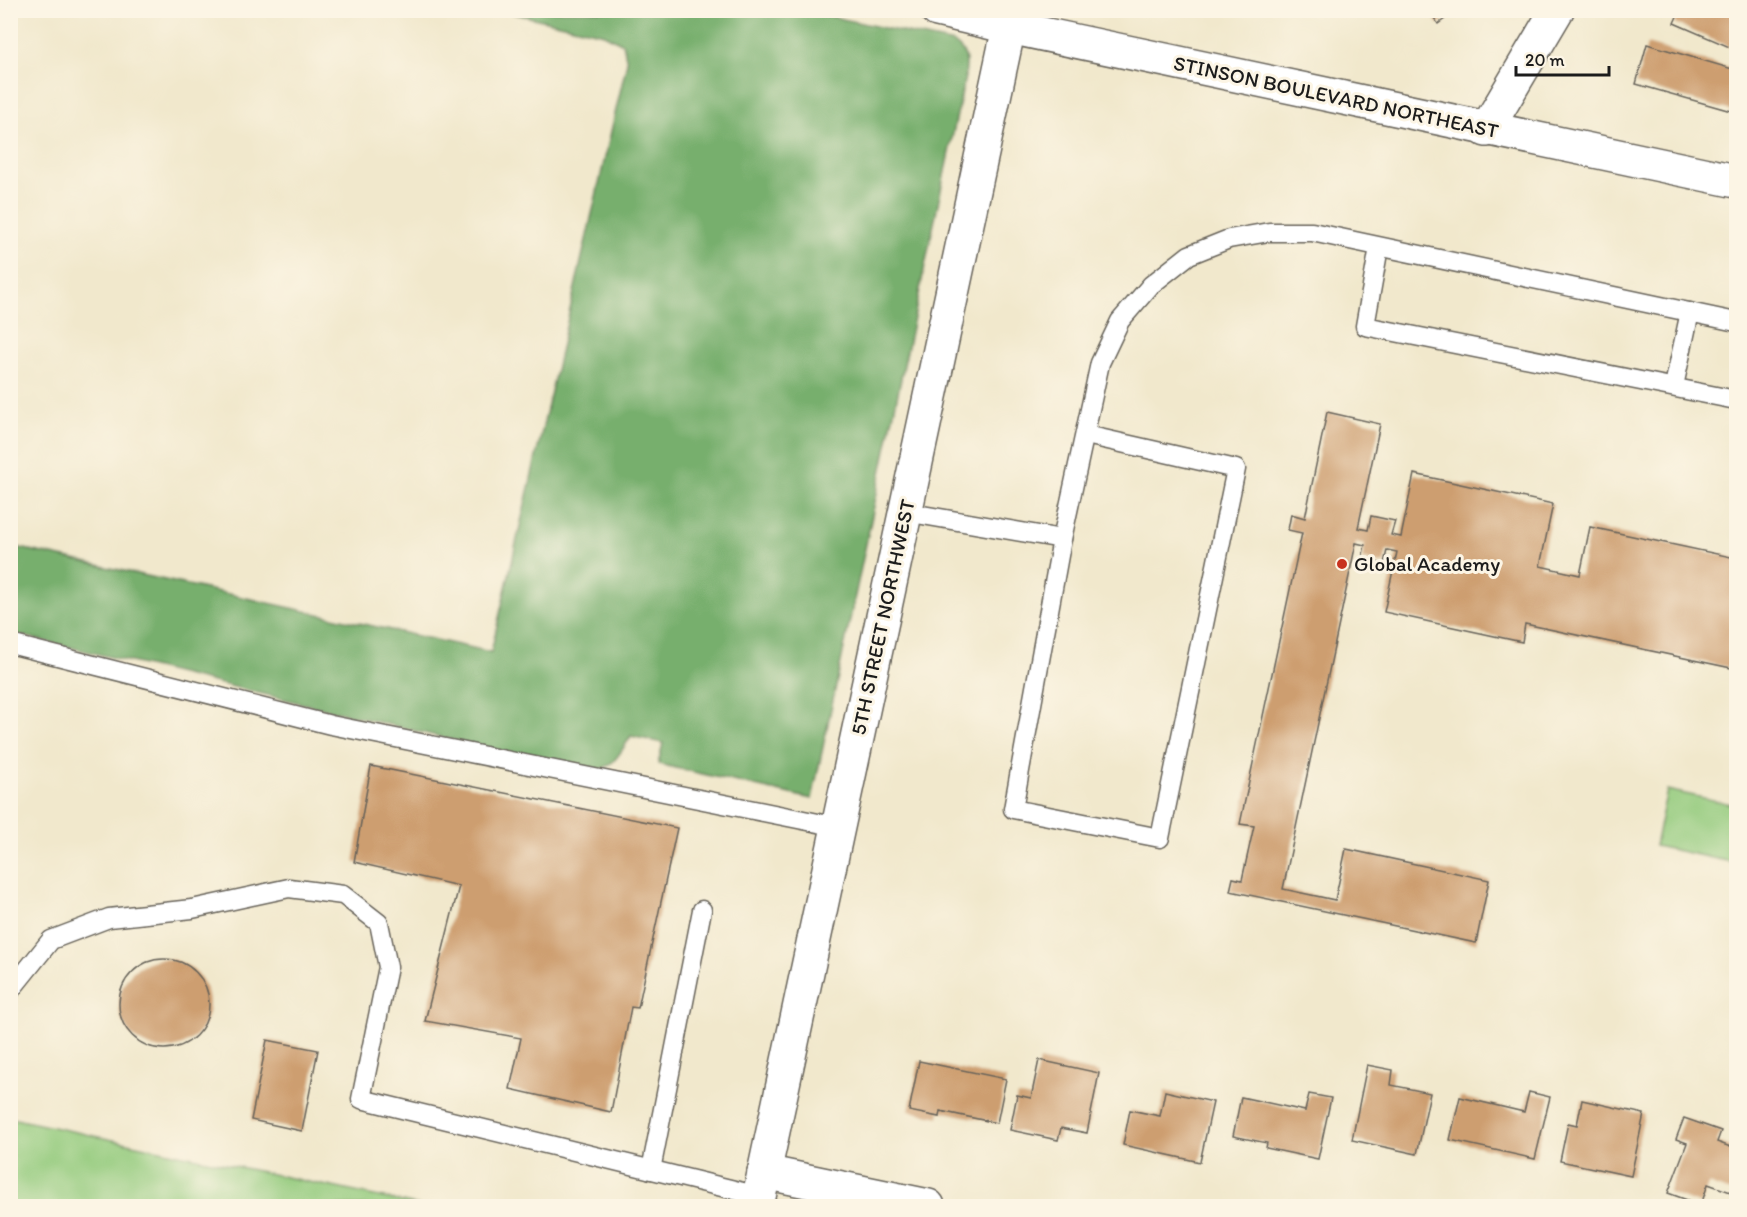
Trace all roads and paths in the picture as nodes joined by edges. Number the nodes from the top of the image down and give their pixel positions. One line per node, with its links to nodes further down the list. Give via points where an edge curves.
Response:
1 (937, 10): 3 (street, STINSON BOULEVARD NORTHEAST)
2 (1557, 10): 4 (street)
3 (1010, 27): 4 (street, STINSON BOULEVARD NORTHEAST); 12 (street, 5TH STREET NORTHWEST)
4 (1486, 130): 5 (street, STINSON BOULEVARD NORTHEAST)
5 (1737, 181)
6 (1379, 247): 7 (lane); 9 (lane, via 1365,326); 11 (lane, via 1312,232 1269,232 1229,239 1189,255 1151,285 1120,321 1100,363)
7 (1690, 312): 8 (lane); 9 (lane)
8 (1737, 322)
9 (1674, 386): 10 (lane)
10 (1737, 400)
11 (1086, 435): 13 (lane); 13 (lane, via 1236,469 1160,838 1013,809)
12 (905, 512): 13 (lane); 15 (street, 5TH STREET NORTHWEST)
13 (1062, 539)
14 (10, 644): 15 (lane, via 331,725)
15 (838, 827): 19 (street, 5TH STREET NORTHWEST)
16 (702, 910): 18 (lane)
17 (10, 991): 18 (lane, via 51,939 109,918 192,909 289,888 343,895 379,923 388,967 361,1099)
18 (651, 1170): 19 (lane)
19 (760, 1192): 20 (street)
20 (928, 1206)

